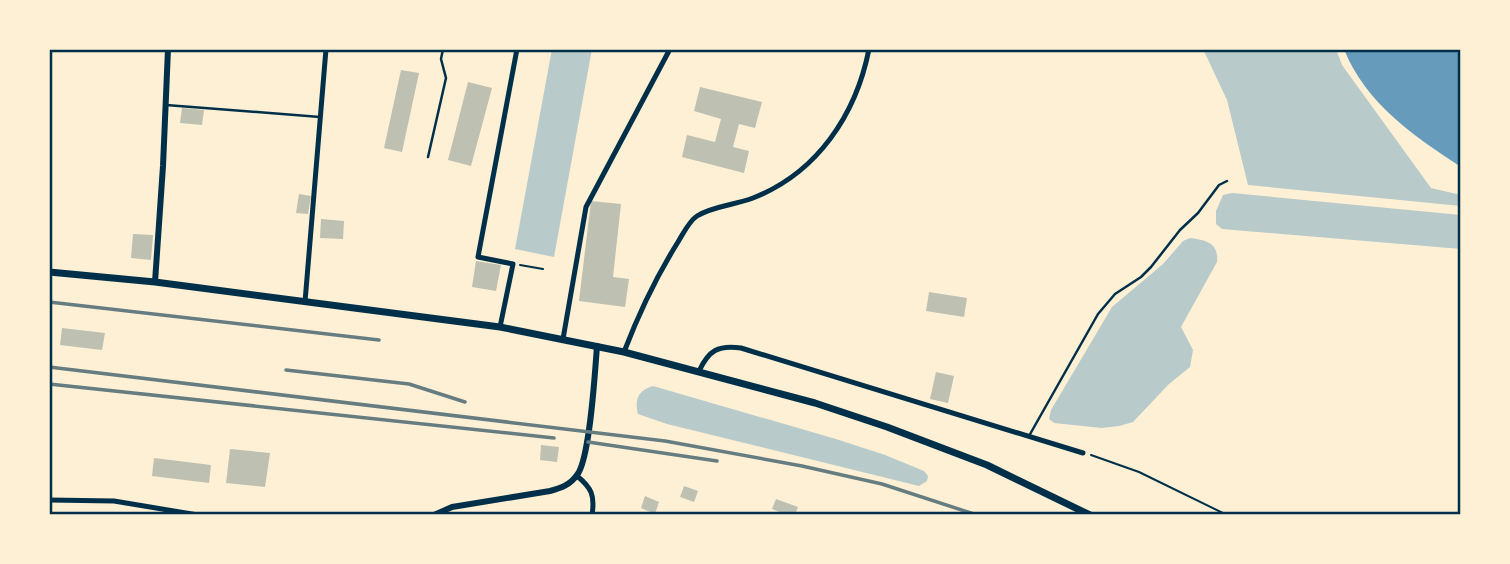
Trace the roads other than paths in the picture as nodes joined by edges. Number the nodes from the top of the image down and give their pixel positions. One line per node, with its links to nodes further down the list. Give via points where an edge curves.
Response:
1 (168, 49): 7 (street)
2 (326, 49): 8 (street)
3 (443, 49): 9 (lane, via 446,78)
4 (517, 49): 14 (street, via 478,257 513,264)
5 (670, 49): 15 (street, via 586,207)
6 (869, 49): 17 (street, via 850,108 822,151 768,192 695,217 660,270)
7 (166, 105): 8 (lane); 12 (street)
8 (320, 117): 13 (street)
9 (428, 157)
10 (1227, 181): 19 (lane, via 1151,267 1115,293 1098,314)
11 (49, 272): 12 (main road)
12 (155, 282): 13 (main road)
13 (305, 302): 14 (main road)
14 (500, 327): 15 (main road)
15 (563, 339): 16 (main road)
16 (597, 346): 17 (main road); 21 (street, via 585,453)
17 (624, 352): 18 (main road)
18 (699, 371): 19 (street, via 716,348 741,348); 26 (main road, via 815,403 943,447)
19 (1028, 436): 20 (street)
20 (1083, 453)
21 (577, 476): 24 (street, via 550,491 452,507); 25 (street, via 592,491)
22 (49, 500): 23 (street, via 114,501)
23 (198, 515)
24 (434, 515)
25 (592, 515)
26 (1090, 515)

